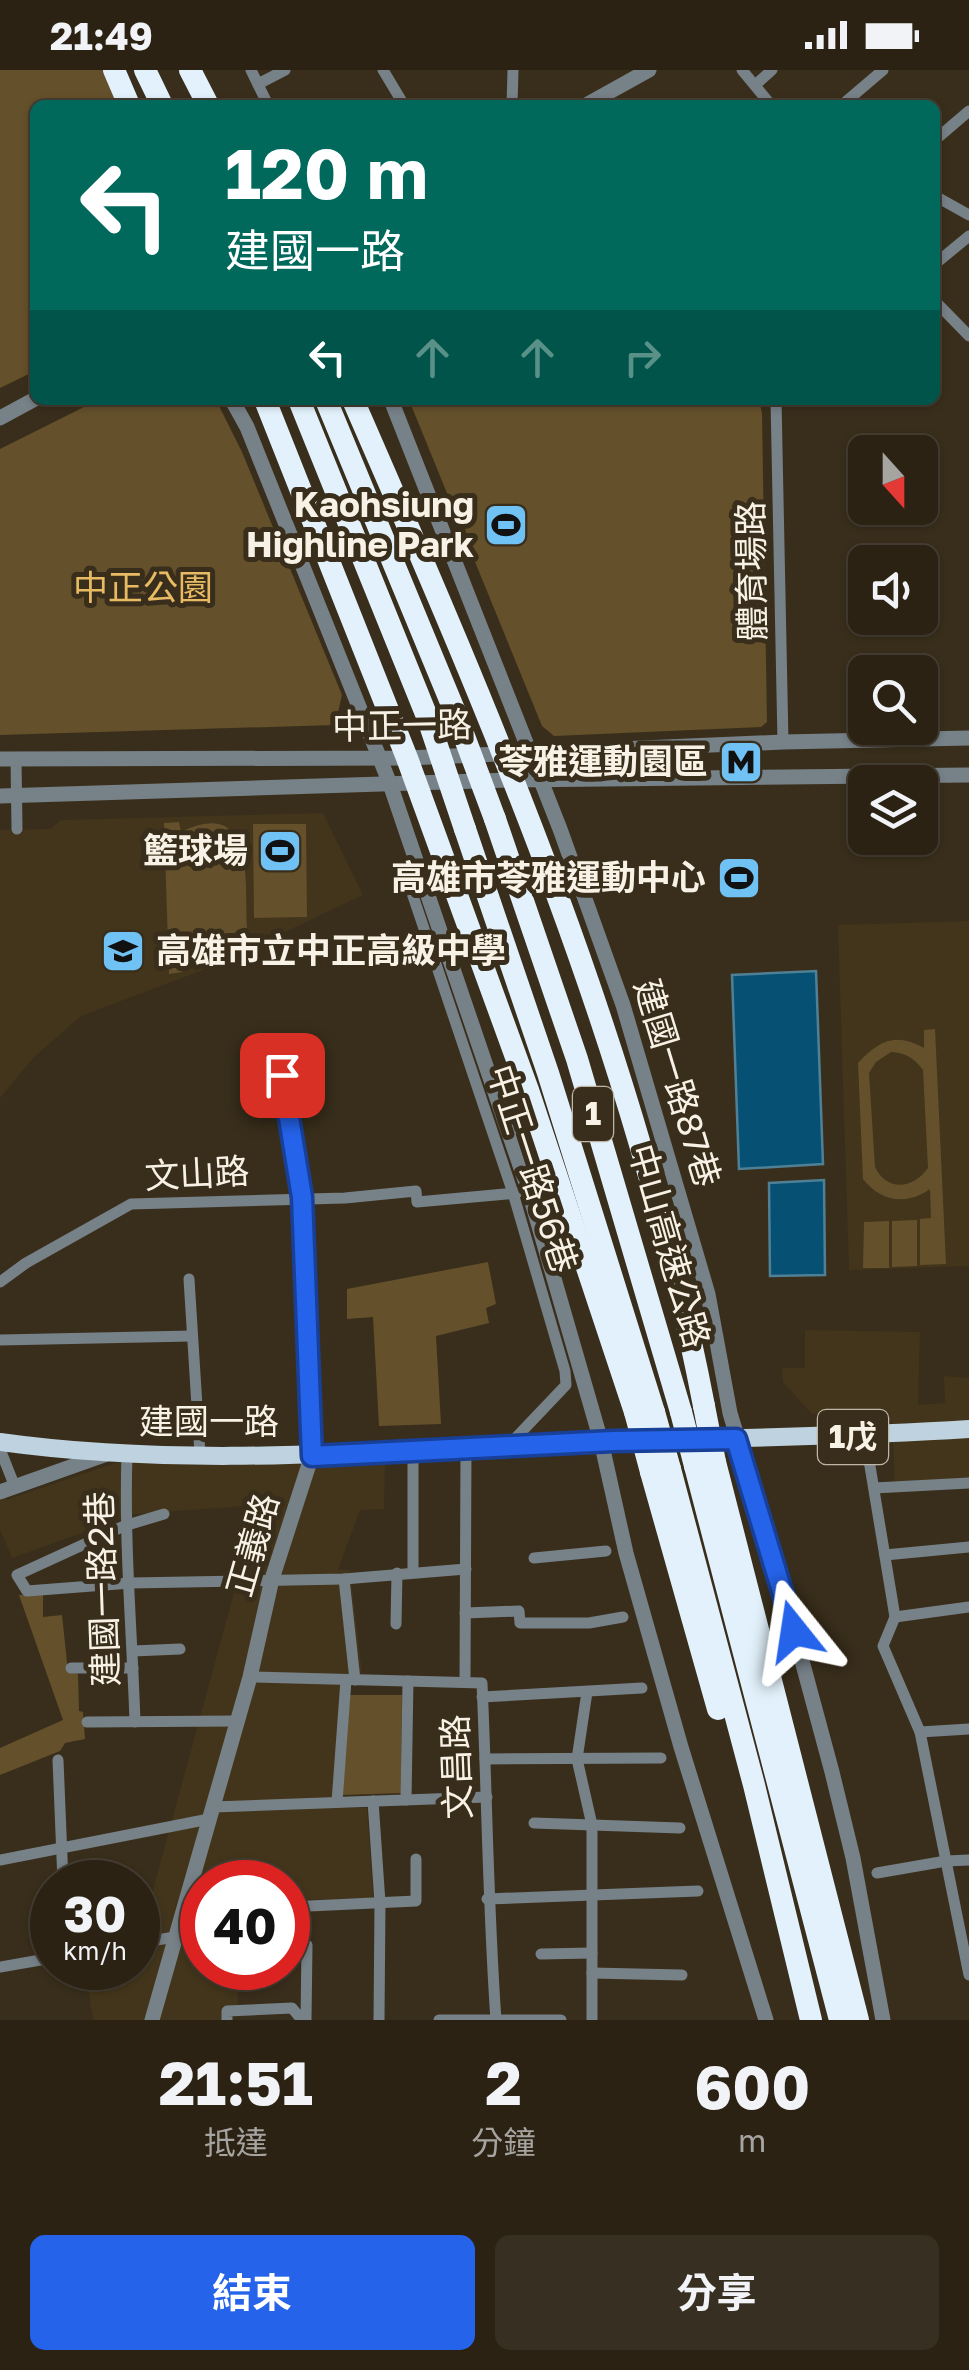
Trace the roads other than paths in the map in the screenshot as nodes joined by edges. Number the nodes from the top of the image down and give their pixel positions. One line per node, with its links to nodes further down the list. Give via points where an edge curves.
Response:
1 (114, 70): 16 (highway)
2 (130, 70): 17 (highway)
3 (145, 70): 18 (highway)
4 (176, 70): 19 (highway)
5 (190, 70): 20 (highway)
6 (250, 70): 14 (street)
7 (285, 70): 14 (street)
8 (383, 70): 22 (street)
9 (513, 70): 23 (street)
10 (649, 70): 24 (street)
11 (742, 70): 15 (street)
12 (772, 70): 15 (street)
13 (883, 70): 26 (street)
14 (258, 84): 21 (street)
15 (755, 85): 25 (street)
16 (127, 100)
17 (144, 100)
18 (160, 100)
19 (190, 100)
20 (205, 100)
21 (266, 100)
22 (401, 100)
23 (512, 100)
24 (595, 100)
25 (768, 100)
26 (848, 100)
27 (969, 111): 28 (street)
28 (940, 136)
29 (940, 199): 30 (street)
30 (969, 214)
31 (969, 236): 32 (street)
32 (940, 260)
33 (940, 305): 34 (street)
34 (969, 336)
35 (30, 402): 43 (street)
36 (236, 405): 48 (street)
37 (267, 405): 49 (highway)
38 (301, 405): 66 (highway, 中山高速公路 / 1, bridge, via 466,829 548,1072)
39 (328, 405): 78 (highway, 中山高速公路 / 1, bridge, via 496,819 577,1059 680,1412)
40 (355, 405): 47 (highway)
41 (390, 405): 46 (street, 建國一路87巷)
42 (776, 405): 45 (street, 體育場路)
43 (0, 418)
44 (969, 738): 45 (street, 中正一路)
45 (783, 742): 46 (street, 中正一路)
46 (531, 754): 47 (street, 中正一路); 52 (street, 建國一路87巷)
47 (504, 755): 49 (street, 中正一路); 53 (highway)
48 (380, 757): 49 (street, 中正一路); 50 (street, 中正一路); 55 (street)
49 (406, 758): 54 (highway)
50 (8, 759): 56 (street, 中正一路)
51 (969, 775): 52 (street, 中正一路)
52 (540, 779): 53 (street, 中正一路); 69 (street, 建國一路87巷, via 624,1005 708,1294)
53 (514, 780): 54 (street, 中正一路); 78 (highway, bridge, via 616,1062 686,1314 704,1406)
54 (416, 782): 55 (street, 中正一路); 66 (highway)
55 (390, 784): 56 (street, 中正一路); 60 (street)
56 (8, 796): 57 (street, 中正一路)
57 (17, 829)
58 (412, 893): 60 (street, 中正一路56巷)
59 (282, 1075): 61 (street, 正義路)
60 (521, 1192): 61 (street, 文山路, via 417,1202 416,1191); 70 (street); 72 (street, 中正一路56巷, via 566,1384)
61 (302, 1197): 63 (street, 文山路, via 131,1204); 77 (street, 正義路)
62 (189, 1279): 64 (street)
63 (0, 1282)
64 (192, 1336): 65 (street); 76 (street)
65 (0, 1340)
66 (644, 1412): 79 (highway, bridge)
67 (969, 1430): 68 (main road, 建國一路 / 1戊)
68 (865, 1436): 69 (main road, 建國一路 / 1戊); 81 (street)
69 (736, 1439): 70 (main road, 建國一路 / 1戊); 165 (street, 建國一路87巷, via 854,1858)
70 (601, 1441): 72 (main road, 建國一路 / 1戊); 160 (street, via 676,1730)
71 (0, 1445): 75 (main road, 1戊); 82 (street)
72 (509, 1445): 73 (main road, 建國一路 / 1戊)
73 (466, 1447): 74 (main road, 建國一路 / 1戊); 89 (street)
74 (413, 1449): 77 (main road, 建國一路 / 1戊); 90 (street)
75 (117, 1454): 76 (main road, 建國一路 / 1戊); 82 (street); 84 (street, 建國一路2巷)
76 (200, 1454): 77 (main road, 建國一路 / 1戊)
77 (312, 1456): 92 (street, 正義路)
78 (705, 1464): 163 (highway, 中山高速公路 / 1); 164 (highway)
79 (661, 1471): 161 (highway); 162 (highway, via 754,1785)
80 (969, 1483): 81 (street)
81 (874, 1488): 87 (street)
82 (8, 1489)
83 (164, 1514): 84 (street)
84 (124, 1526): 94 (street, 建國一路2巷); 94 (street, via 17,1575 27,1591)
85 (969, 1546): 87 (street)
86 (606, 1551): 88 (street)
87 (885, 1555): 98 (street)
88 (534, 1558)
89 (466, 1569): 90 (street); 96 (street)
90 (413, 1572): 91 (street)
91 (397, 1573): 93 (street); 99 (street)
92 (272, 1579): 93 (street); 94 (street); 104 (street, 正義路)
93 (344, 1579): 105 (street)
94 (131, 1583): 101 (street, 建國一路2巷)
95 (969, 1607): 98 (street)
96 (466, 1613): 97 (street, via 519,1612 520,1623); 107 (street)
97 (623, 1617)
98 (895, 1617): 115 (street, via 883,1646)
99 (396, 1624)
100 (180, 1649): 101 (street)
101 (133, 1651): 103 (street, 建國一路2巷)
102 (72, 1668): 103 (street)
103 (133, 1668): 112 (street, 建國一路2巷)
104 (250, 1678): 105 (street, 文昌路); 113 (street, 正義路)
105 (350, 1680): 106 (street, 文昌路); 123 (street)
106 (408, 1681): 107 (street, 文昌路); 121 (street)
107 (465, 1682): 110 (street, 文昌路, via 482,1683)
108 (642, 1688): 109 (street)
109 (586, 1692): 110 (street); 118 (street)
110 (482, 1698): 117 (street, 文昌路)
111 (86, 1722): 112 (street)
112 (135, 1722): 113 (street)
113 (237, 1722): 124 (street, 正義路)
114 (969, 1730): 115 (street)
115 (920, 1732): 134 (street)
116 (660, 1758): 118 (street)
117 (486, 1759): 118 (street); 120 (street, 文昌路)
118 (577, 1759): 126 (street)
119 (58, 1760): 128 (street)
120 (487, 1797): 121 (street); 138 (street, 文昌路)
121 (406, 1800): 122 (street)
122 (374, 1801): 123 (street); 139 (street)
123 (337, 1802): 124 (street)
124 (211, 1813): 128 (street); 132 (street, 正義路)
125 (534, 1823): 126 (street)
126 (592, 1825): 127 (street); 137 (street)
127 (680, 1828)
128 (62, 1847): 130 (street); 131 (street)
129 (416, 1859): 139 (street, via 416,1902)
130 (0, 1860)
131 (62, 1860)
132 (197, 1860)
133 (969, 1860): 134 (street)
134 (946, 1861): 135 (street); 150 (street)
135 (877, 1873)
136 (698, 1891): 137 (street)
137 (590, 1897): 138 (street); 144 (street)
138 (488, 1898): 152 (street, 文昌路)
139 (380, 1904): 140 (street); 156 (street)
140 (310, 1906)
141 (180, 1920): 142 (street, 正義路)
142 (175, 1937): 143 (street); 153 (street, 正義路)
143 (160, 1940)
144 (592, 1953): 145 (street); 148 (street)
145 (541, 1954)
146 (30, 1962): 147 (street)
147 (0, 1967)
148 (592, 1973): 149 (street); 159 (street)
149 (682, 1975)
150 (969, 1976)
151 (305, 1990): 155 (street)
152 (496, 2019): 157 (street); 158 (street)
153 (152, 2020)
154 (227, 2020): 155 (street, via 227,2012 292,2008)
155 (304, 2020)
156 (379, 2020)
157 (439, 2020)
158 (561, 2020)
159 (592, 2020)
160 (766, 2020)
161 (800, 2020)
162 (810, 2020)
163 (840, 2020)
164 (858, 2020)
165 (883, 2020)

